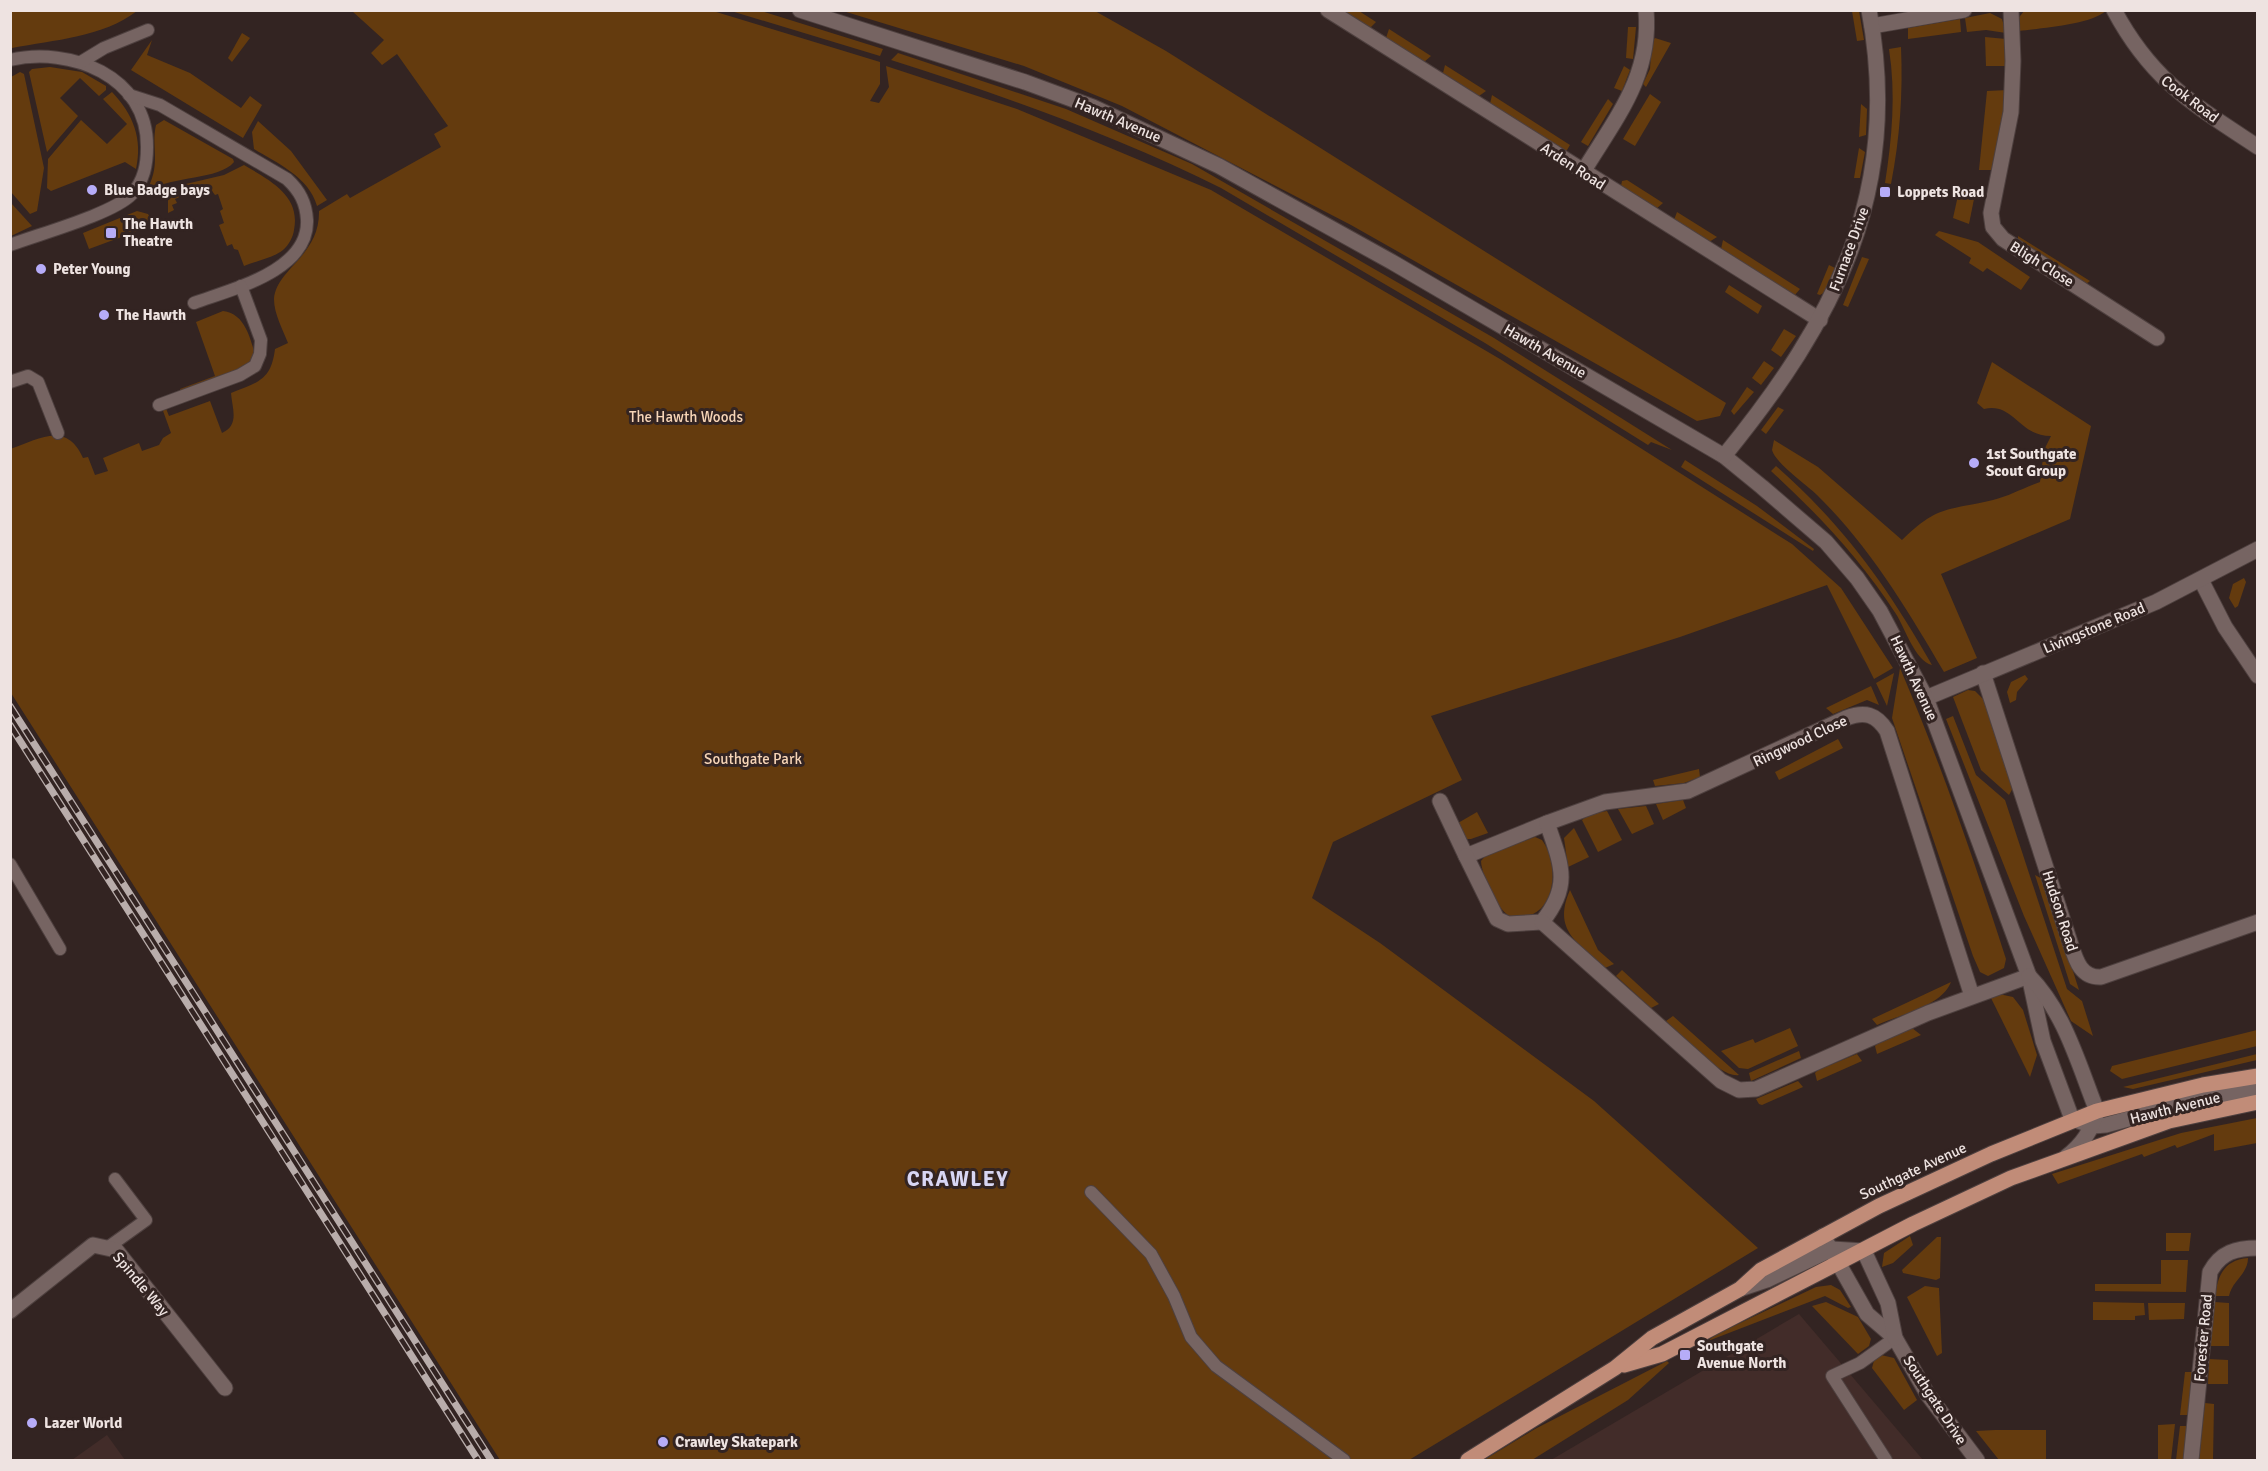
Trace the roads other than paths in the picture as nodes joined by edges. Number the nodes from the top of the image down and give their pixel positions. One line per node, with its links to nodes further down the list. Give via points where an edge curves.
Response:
1 (800, 10): 23 (street, Hawth Avenue, via 1025,82 1161,137 1276,196)
2 (1328, 10): 14 (street, Arden Road)
3 (1646, 10): 14 (street, via 1648,31 1640,73)
4 (1869, 10): 8 (street, Furnace Drive)
5 (1964, 10): 8 (street)
6 (2011, 10): 19 (street, Bligh Close, via 2011,102 1991,213 1993,227 2003,238)
7 (2114, 10): 13 (street, Cook Road, via 2143,57 2171,87)
8 (1872, 26): 18 (street, Furnace Drive, via 1877,74 1874,159 1859,231)
9 (148, 30): 11 (lane)
10 (10, 60): 11 (lane, via 45,56)
11 (81, 62): 12 (lane, via 117,81)
12 (129, 94): 15 (lane, via 139,110 148,144 144,174 131,195 110,208); 16 (lane, via 160,105 297,188 307,214 304,240 293,256 274,270)
13 (2258, 147)
14 (1582, 172): 18 (street, Arden Road)
15 (10, 245)
16 (241, 286): 17 (lane); 21 (lane, via 261,340 255,366)
17 (194, 303)
18 (1820, 320): 23 (street, Furnace Drive, via 1792,366)
19 (2157, 338)
20 (10, 382): 22 (lane, via 28,376 39,382)
21 (159, 405)
22 (58, 433)
23 (1724, 456): 28 (street, Hawth Avenue, via 1826,543 1857,578 1886,620)
24 (2258, 549): 25 (street, Livingstone Road)
25 (2201, 580): 26 (street, Livingstone Road); 27 (street, via 2241,655)
26 (1983, 674): 28 (street, Livingstone Road); 34 (street, Hudson Road, via 2069,939 2083,971 2091,977 2101,977)
27 (2258, 676)
28 (1926, 698): 36 (street, Hawth Avenue)
29 (1440, 801): 31 (street)
30 (1547, 823): 31 (street, Ringwood Close); 33 (street, via 1560,861 1562,889); 37 (street, Ringwood Close, via 1605,802 1688,791 1846,718 1859,713 1871,715 1887,731)
31 (1466, 856): 33 (street, via 1497,919 1508,924)
32 (10, 864): 35 (lane)
33 (1542, 922): 37 (street, via 1721,1081 1739,1090 1756,1089)
34 (2258, 922)
35 (60, 950)
36 (2029, 976): 37 (street); 41 (street, Hawth Avenue, via 2060,1017); 42 (street, Hawth Avenue, via 2043,1041)
37 (1972, 996)
38 (2258, 1076): 41 (main road, Southgate Avenue)
39 (2258, 1089): 43 (street, Hawth Avenue)
40 (2258, 1102): 44 (main road, Southgate Avenue, via 2169,1121)
41 (2097, 1111): 42 (main road, Southgate Avenue); 43 (street)
42 (2072, 1119): 43 (street, Hawth Avenue); 47 (main road, Southgate Avenue, via 1879,1206)
43 (2092, 1126): 44 (street, via 2081,1144)
44 (2066, 1157): 51 (main road, Southgate Avenue, via 1977,1193)
45 (115, 1179): 48 (lane, via 146,1220)
46 (1091, 1192): 58 (lane, via 1151,1254 1191,1336 1216,1366)
47 (1823, 1236): 50 (street, Southgate Drive); 53 (main road, Southgate Avenue, via 1761,1270)
48 (107, 1248): 54 (street, Spindle Way, via 93,1245); 57 (street, Spindle Way, via 116,1250)
49 (2258, 1248): 62 (street, Forester Road, via 2226,1253 2210,1272)
50 (1833, 1249): 51 (street); 52 (street, Southgate Drive); 53 (street)
51 (1864, 1251): 52 (main road, Southgate Avenue); 55 (street, Southgate Drive, via 1888,1303)
52 (1840, 1264): 55 (street, Southgate Drive, via 1867,1314); 56 (main road, Southgate Avenue, via 1662,1354)
53 (1740, 1289): 56 (main road, Southgate Avenue, via 1652,1338)
54 (10, 1311)
55 (1895, 1338): 60 (lane, via 1860,1363 1832,1376); 61 (street, Southgate Drive, via 1928,1395)
56 (1615, 1368): 59 (main road, Southgate Avenue)
57 (225, 1388)
58 (1344, 1461)
59 (1468, 1461)
60 (1886, 1461)
61 (1977, 1461)
62 (2191, 1461)

